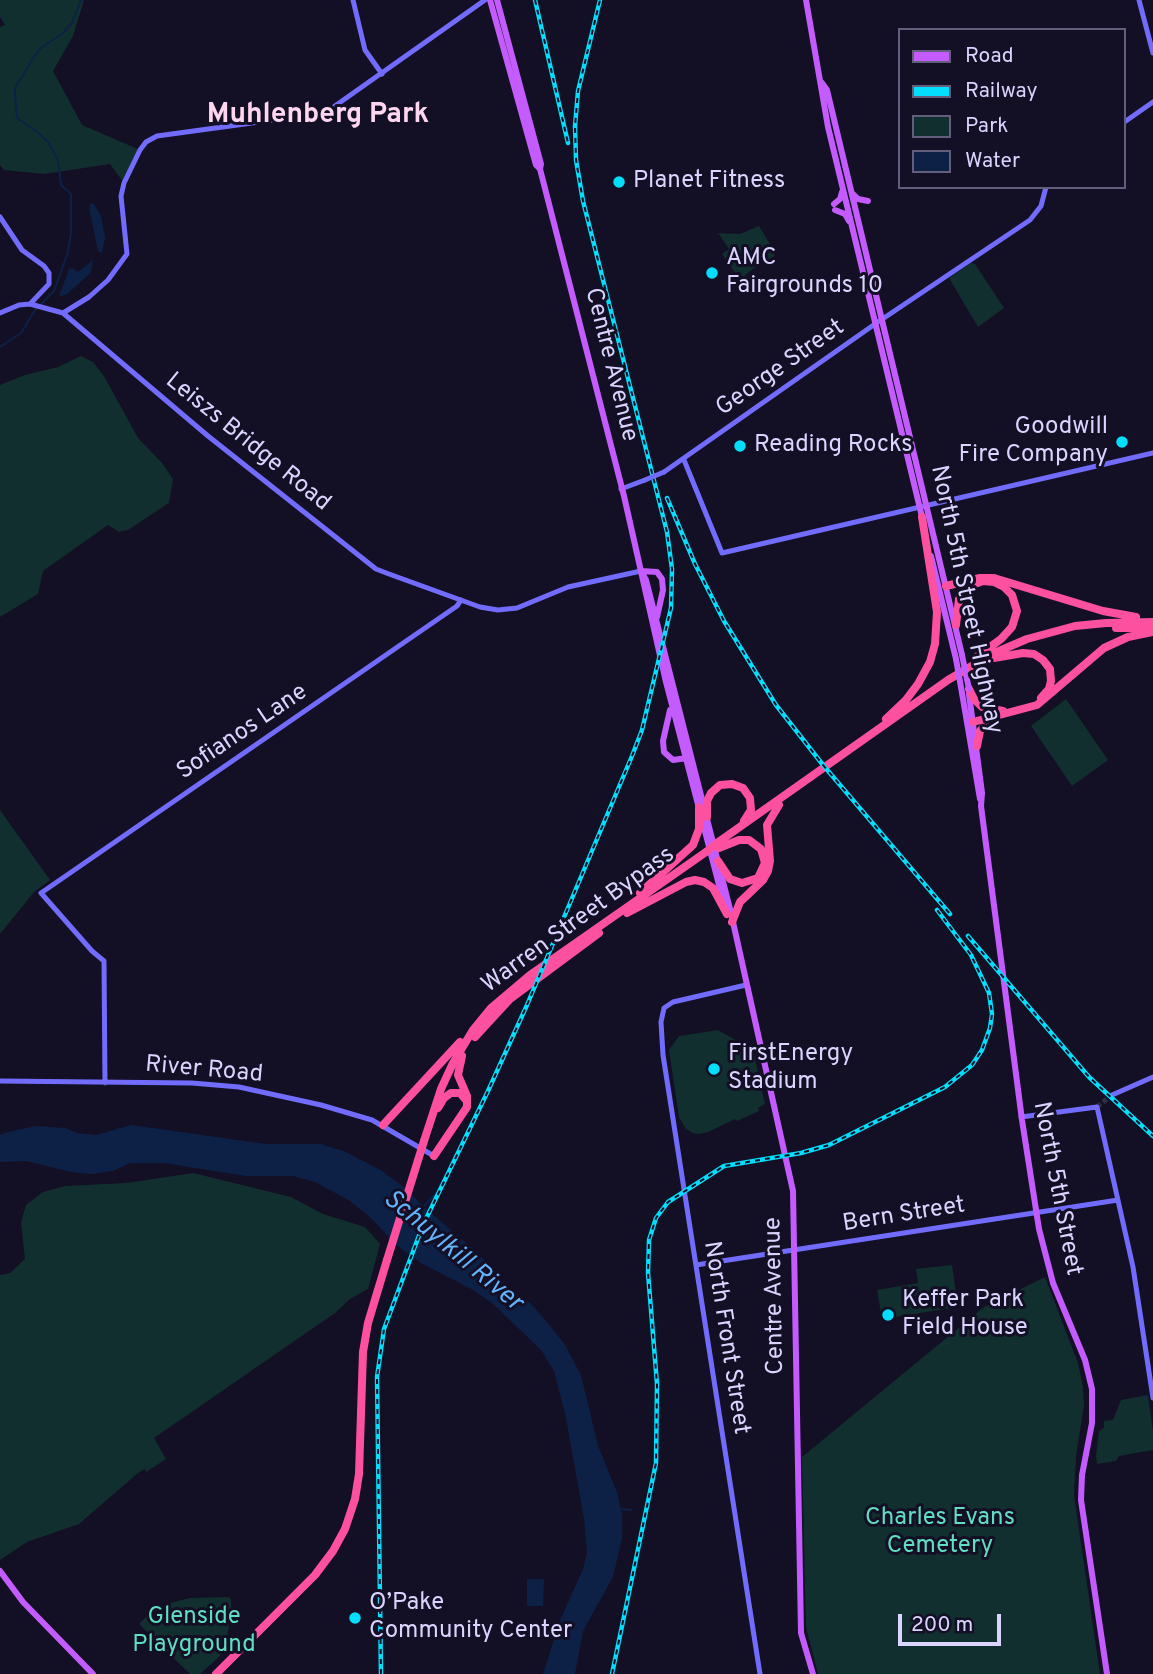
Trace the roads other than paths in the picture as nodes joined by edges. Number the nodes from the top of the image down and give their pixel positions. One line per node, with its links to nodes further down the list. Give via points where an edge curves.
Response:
1 (353, 0): 7 (street, via 365,50)
2 (487, 0): 7 (street); 11 (main road, Centre Avenue)
3 (497, 0): 11 (main road, Centre Avenue)
4 (806, 0): 8 (main road, North 5th Street Highway)
5 (1139, 0): 6 (street)
6 (1153, 53)
7 (382, 74): 20 (street, via 325,113 157,136 146,142 121,196 127,254 108,280)
8 (822, 82): 12 (main road, North 5th Street Highway); 14 (main road, North 5th Street Highway)
9 (1153, 102): 10 (street)
10 (1125, 121)
11 (540, 169): 24 (main road, Centre Avenue)
12 (843, 186): 17 (main road, North 5th Street Highway); 17 (main road, via 834,207)
13 (1045, 189): 21 (street, George Street, via 1041,206 1030,220)
14 (851, 192): 16 (main road, North 5th Street Highway); 16 (main road, via 865,202 857,208)
15 (0, 217): 18 (street, via 22,250 48,273 49,284)
16 (857, 218): 21 (main road, North 5th Street Highway)
17 (852, 226): 21 (main road, North 5th Street Highway)
18 (30, 304): 19 (street); 20 (street, Leiszs Bridge Road)
19 (0, 313)
20 (62, 313): 29 (street, Leiszs Bridge Road, via 376,569)
21 (878, 322): 23 (street, George Street); 25 (main road, North 5th Street Highway)
22 (1153, 453): 25 (street)
23 (684, 460): 24 (street, George Street, bridge); 25 (street, via 722,553)
24 (621, 489): 27 (main road, Centre Avenue)
25 (922, 506): 26 (main road, North 5th Street Highway); 28 (main road, North 5th Street Highway)
26 (922, 517): 28 (main road, North 5th Street Highway); 43 (highway, via 937,619 930,662 906,700)
27 (641, 571): 29 (street, Leiszs Bridge Road, via 568,587 511,609 480,607); 32 (main road, Centre Avenue); 32 (main road, via 657,572 663,582); 38 (main road, Centre Avenue)
28 (943, 588): 30 (highway, via 998,578 1103,611); 31 (main road, North 5th Street Highway); 34 (main road, North 5th Street Highway)
29 (461, 600): 61 (street, Sofianos Lane, via 41,893 104,961)
30 (1153, 621): 36 (highway, Warren Street Bypass, via 1045,633 992,654)
31 (956, 625): 34 (main road, North 5th Street Highway); 36 (highway, via 959,599 975,584 1000,584 1015,600 1016,617 1007,633)
32 (658, 626): 44 (main road, Centre Avenue)
33 (1153, 630): 35 (highway, Warren Street Bypass, via 1106,628 1067,634); 40 (highway, via 1104,648 1041,704)
34 (959, 657): 37 (main road, North 5th Street Highway, bridge)
35 (994, 659): 39 (highway, via 1031,653 1043,660 1051,673 1049,688 1041,699); 46 (highway, Warren Street Bypass, via 951,684)
36 (948, 680): 43 (highway, Warren Street Bypass)
37 (965, 691): 39 (highway, via 982,707); 41 (main road, North 5th Street Highway)
38 (671, 701): 44 (main road, Centre Avenue); 44 (main road, via 663,750 671,759)
39 (1003, 710): 41 (highway)
40 (994, 717): 41 (highway); 42 (highway, via 982,728)
41 (971, 721): 42 (main road, North 5th Street Highway); 45 (main road, North 5th Street Highway)
42 (977, 746): 45 (main road, North 5th Street Highway)
43 (846, 753): 49 (highway, Warren Street Bypass)
44 (688, 757): 47 (main road, Centre Avenue); 48 (main road, Centre Avenue)
45 (981, 801): 57 (main road, North 5th Street Highway)
46 (779, 806): 50 (highway, Warren Street Bypass); 53 (highway, via 767,825 768,871)
47 (699, 807): 52 (highway, via 693,845); 53 (main road, Centre Avenue)
48 (706, 817): 49 (highway, via 713,791 737,785 748,794 751,805); 51 (main road, Centre Avenue)
49 (737, 830): 50 (highway, Warren Street Bypass)
50 (718, 846): 51 (highway, via 749,840 761,849 765,863 758,878 742,883 730,879); 52 (highway, Warren Street Bypass, bridge)
51 (718, 861): 53 (main road, Centre Avenue)
52 (627, 910): 53 (highway, via 695,880 713,888); 54 (highway, Warren Street Bypass)
53 (729, 918): 55 (main road, Centre Avenue)
54 (602, 928): 56 (highway, Warren Street Bypass, via 521,981); 58 (highway, Warren Street Bypass, via 503,1006)
55 (746, 985): 71 (main road, Centre Avenue, via 793,1191); 73 (street, North Front Street, via 673,1002 660,1018)
56 (479, 1023): 63 (highway, Warren Street Bypass, via 457,1054); 66 (highway)
57 (1011, 1038): 65 (main road, North 5th Street)
58 (462, 1056): 64 (highway, Warren Street Bypass); 68 (highway, via 458,1075 467,1107)
59 (1153, 1077): 62 (street)
60 (0, 1081): 61 (street, River Road)
61 (105, 1083): 66 (street, River Road, via 239,1087 333,1108)
62 (1112, 1095)
63 (437, 1098): 66 (highway, via 439,1084 432,1077); 67 (highway, Warren Street Bypass)
64 (438, 1108): 67 (highway, Warren Street Bypass); 68 (highway, via 451,1093 464,1098 464,1109)
65 (1021, 1117): 69 (street, via 1097,1107); 70 (main road, North 5th Street)
66 (383, 1125): 68 (street, River Road)
67 (426, 1142): 72 (highway, Warren Street Bypass, bridge)
68 (434, 1156)
69 (1118, 1200): 70 (street, Bern Street); 74 (street)
70 (1037, 1213): 71 (street, Bern Street); 81 (main road, North 5th Street, via 1053,1283 1091,1383 1092,1423 1081,1500)
71 (794, 1251): 73 (street, Bern Street); 80 (main road, Centre Avenue, via 801,1633)
72 (389, 1261): 77 (highway, Warren Street Bypass, via 363,1352 359,1474 347,1523 316,1575); 78 (highway, Warren Street Bypass, via 367,1353 363,1475 349,1530 318,1577)
73 (696, 1265): 79 (street, North Front Street)
74 (1153, 1398)
75 (0, 1571): 76 (main road)
76 (88, 1672)
77 (216, 1674)
78 (222, 1674)
79 (760, 1674)
80 (813, 1674)
81 (1107, 1674)

